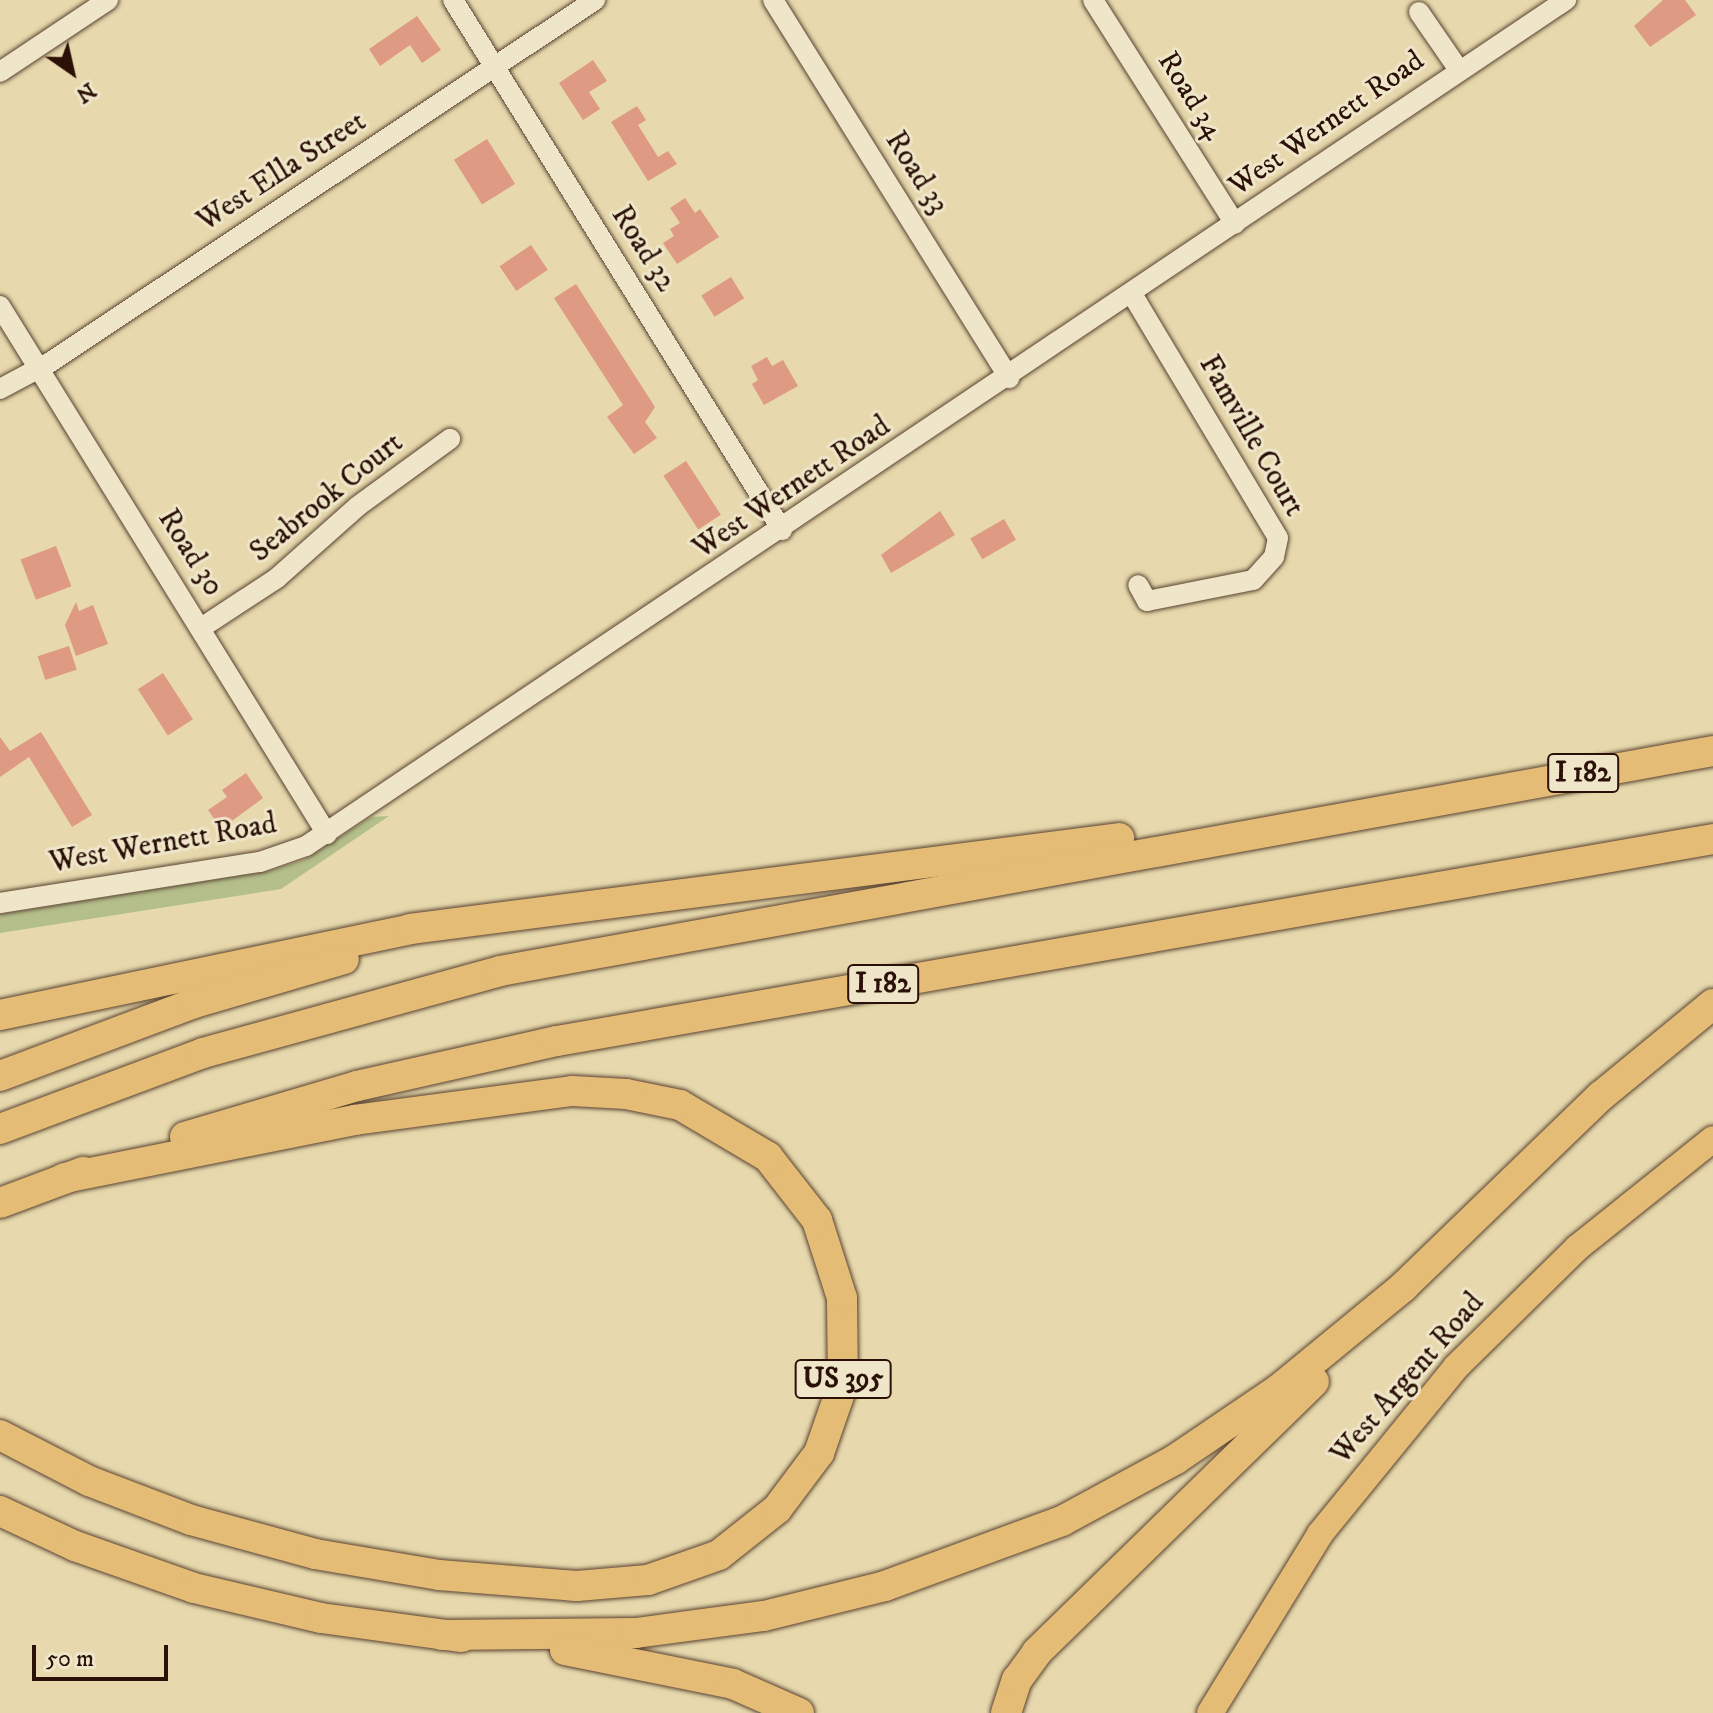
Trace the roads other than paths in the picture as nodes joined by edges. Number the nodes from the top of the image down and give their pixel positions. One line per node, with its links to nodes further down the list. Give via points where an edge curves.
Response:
1 (108, 0): 10 (street)
2 (453, 0): 8 (street, Road 32)
3 (595, 0): 8 (street, West Ella Street)
4 (773, 0): 15 (street, Road 33)
5 (1093, 0): 11 (street, Road 34)
6 (1566, 0): 9 (street, West Wernett Road)
7 (1419, 12): 9 (street)
8 (495, 68): 14 (street, West Ella Street); 18 (street, Road 32)
9 (1459, 70): 11 (street, West Wernett Road)
10 (0, 72)
11 (1235, 224): 12 (street, West Wernett Road)
12 (1132, 294): 15 (street, West Wernett Road); 19 (street, Famville Court, via 1278,538 1270,564 1253,580 1147,601)
13 (0, 306): 14 (street, Road 30)
14 (39, 367): 16 (street, West Ella Street); 20 (street, Road 30)
15 (1009, 378): 18 (street, West Wernett Road)
16 (0, 389)
17 (450, 439): 20 (street, Seabrook Court, via 358,506 277,578)
18 (782, 530): 23 (street, West Wernett Road)
19 (1138, 585)
20 (201, 628): 23 (street, Road 30)
21 (1713, 751): 22 (highway, I 182)
22 (1453, 796): 26 (highway); 30 (highway, I 182, via 500,971 217,1049)
23 (327, 834): 25 (street, West Wernett Road, via 260,862)
24 (1713, 839): 32 (highway, I 182, via 557,1041 357,1086)
25 (0, 903)
26 (484, 918): 28 (highway, via 243,961); 29 (highway, via 194,1003)
27 (1713, 1004): 34 (highway, via 1590,1105)
28 (0, 1015)
29 (0, 1076)
30 (0, 1129)
31 (1713, 1139): 40 (main road, West Argent Road, via 1577,1248 1456,1367 1320,1534)
32 (64, 1178): 33 (highway, I 182); 35 (highway, US 395, via 355,1120 572,1091 680,1105 768,1157 817,1220 842,1298 843,1384 819,1453 777,1509 719,1555 648,1580 577,1586 439,1575 315,1554 147,1503 89,1481)
33 (0, 1203)
34 (1403, 1287): 37 (highway, via 1229,1426 1118,1493 1005,1546 823,1604 700,1627); 39 (highway, via 1379,1319 1037,1652 1017,1680)
35 (0, 1435)
36 (0, 1511): 37 (highway, via 89,1551 194,1588 321,1618)
37 (442, 1635): 38 (highway, via 608,1655 733,1684)
38 (799, 1713)
39 (1006, 1713)
40 (1210, 1713)

